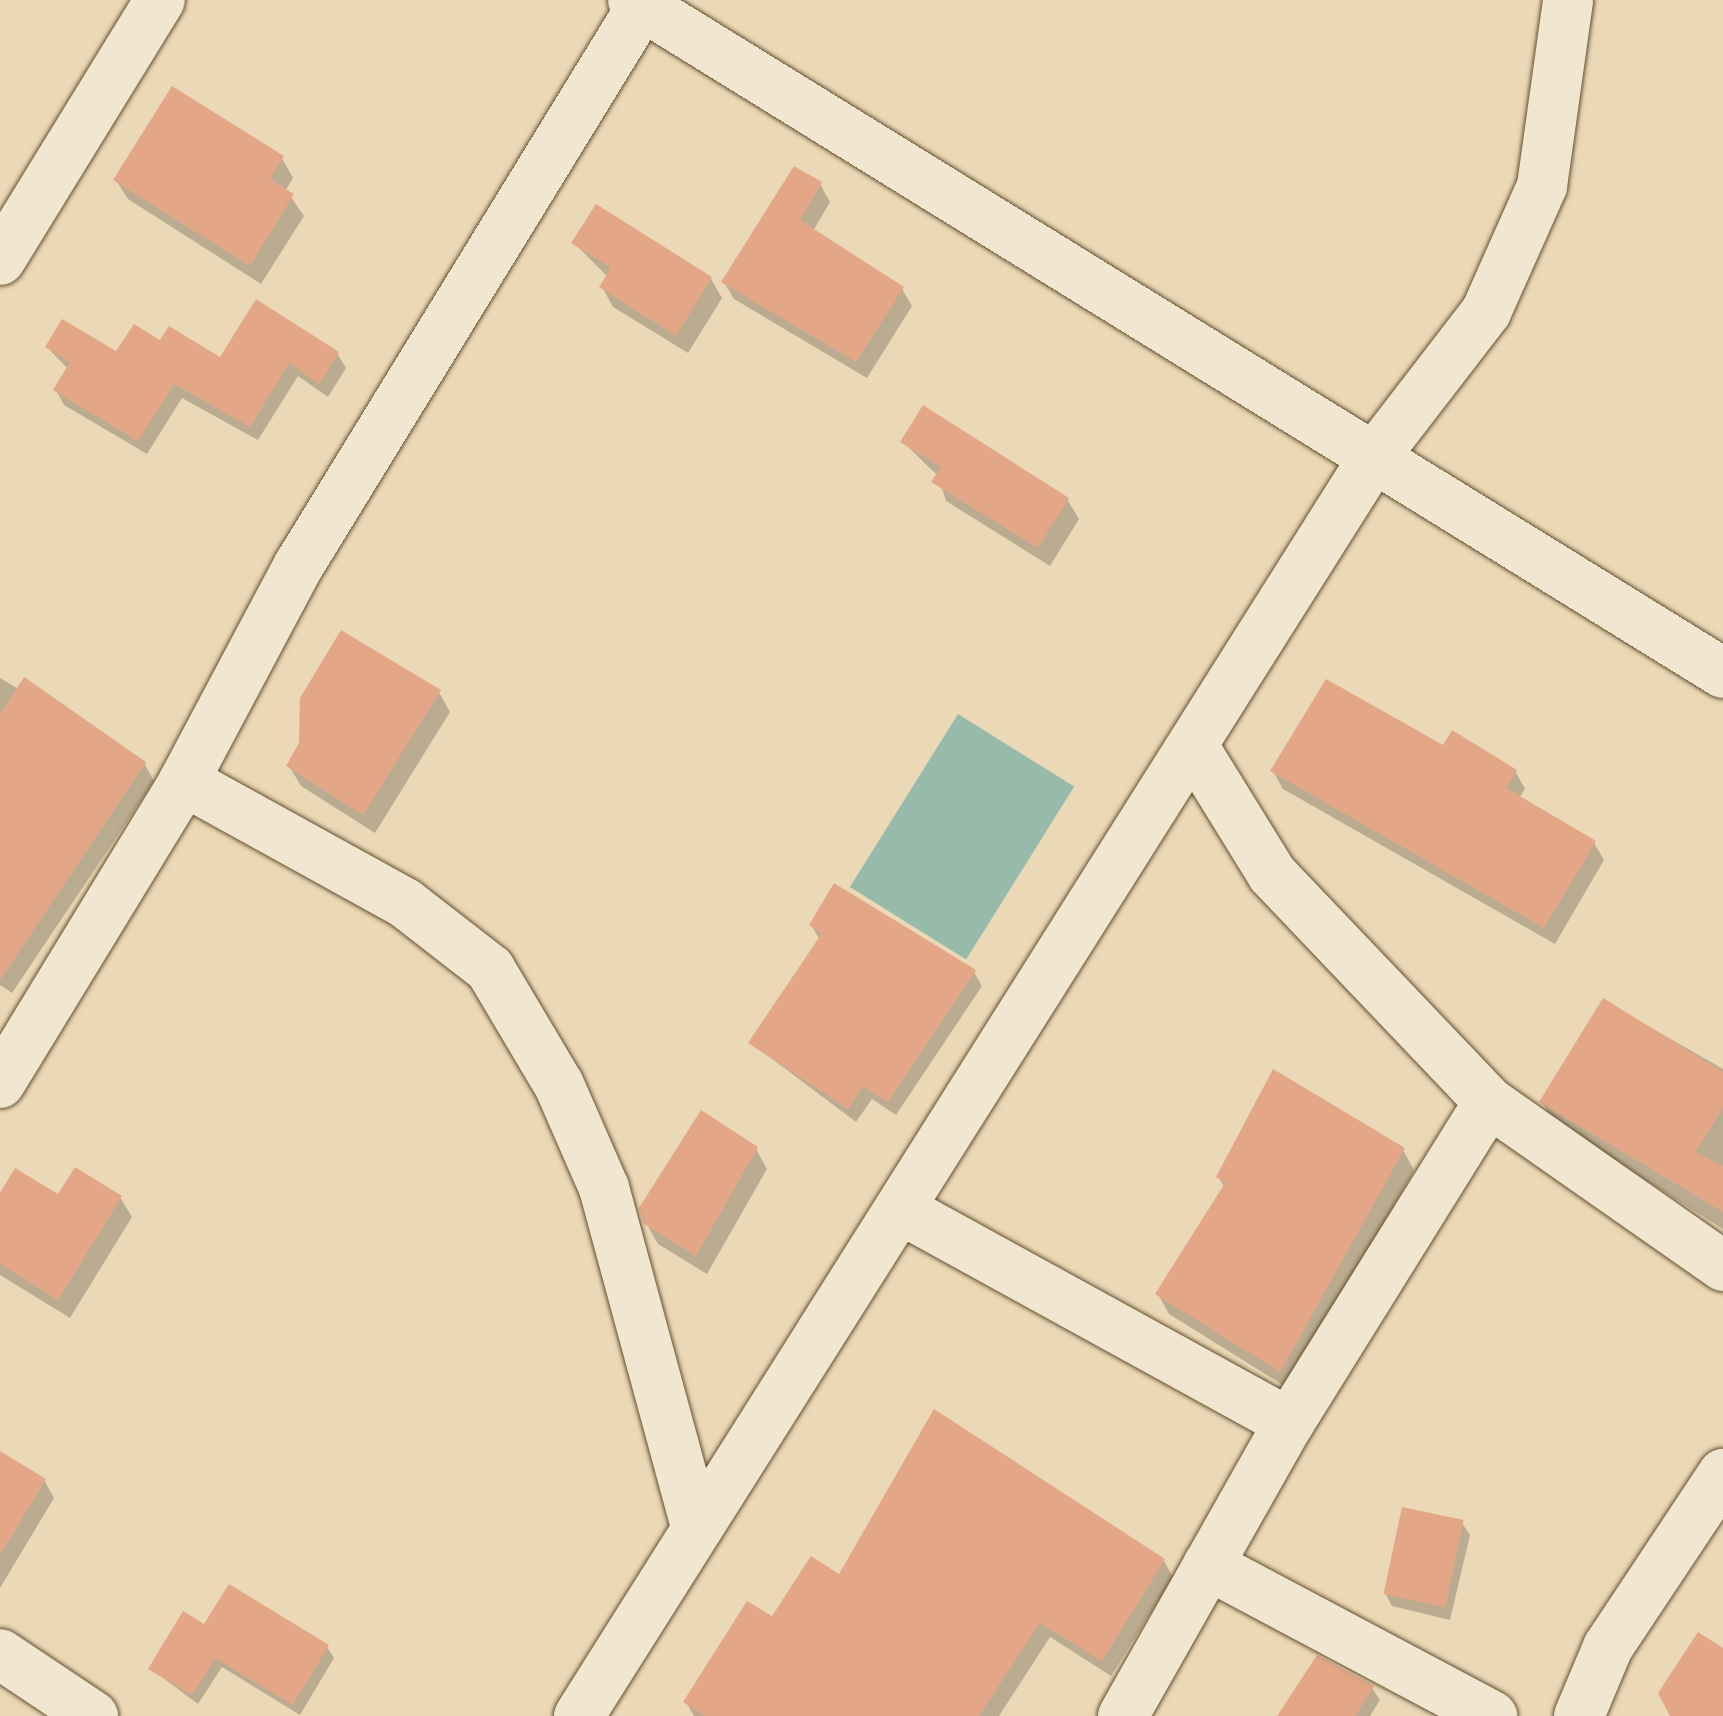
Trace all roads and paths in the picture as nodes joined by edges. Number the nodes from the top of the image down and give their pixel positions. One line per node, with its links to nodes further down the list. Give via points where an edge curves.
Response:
1 (160, 0): 4 (street)
2 (1568, 0): 5 (street, via 1542,186 1486,312)
3 (638, 3): 5 (street); 8 (street, via 299,565)
4 (0, 260)
5 (1372, 460): 6 (street); 7 (street)
6 (1723, 673)
7 (1193, 746): 10 (street, via 1272,874); 11 (street)
8 (184, 781): 9 (street); 15 (street, via 405,903 490,969 559,1085 604,1188)
9 (0, 1082)
10 (1489, 1102): 12 (street); 13 (street)
11 (900, 1209): 13 (street); 15 (street)
12 (1723, 1266)
13 (1289, 1424): 16 (street)
14 (1723, 1474): 22 (street, via 1608,1646)
15 (695, 1522): 19 (street)
16 (1208, 1566): 20 (street); 21 (street)
17 (0, 1654): 18 (street)
18 (93, 1716)
19 (579, 1716)
20 (1123, 1716)
21 (1492, 1716)
22 (1579, 1716)

